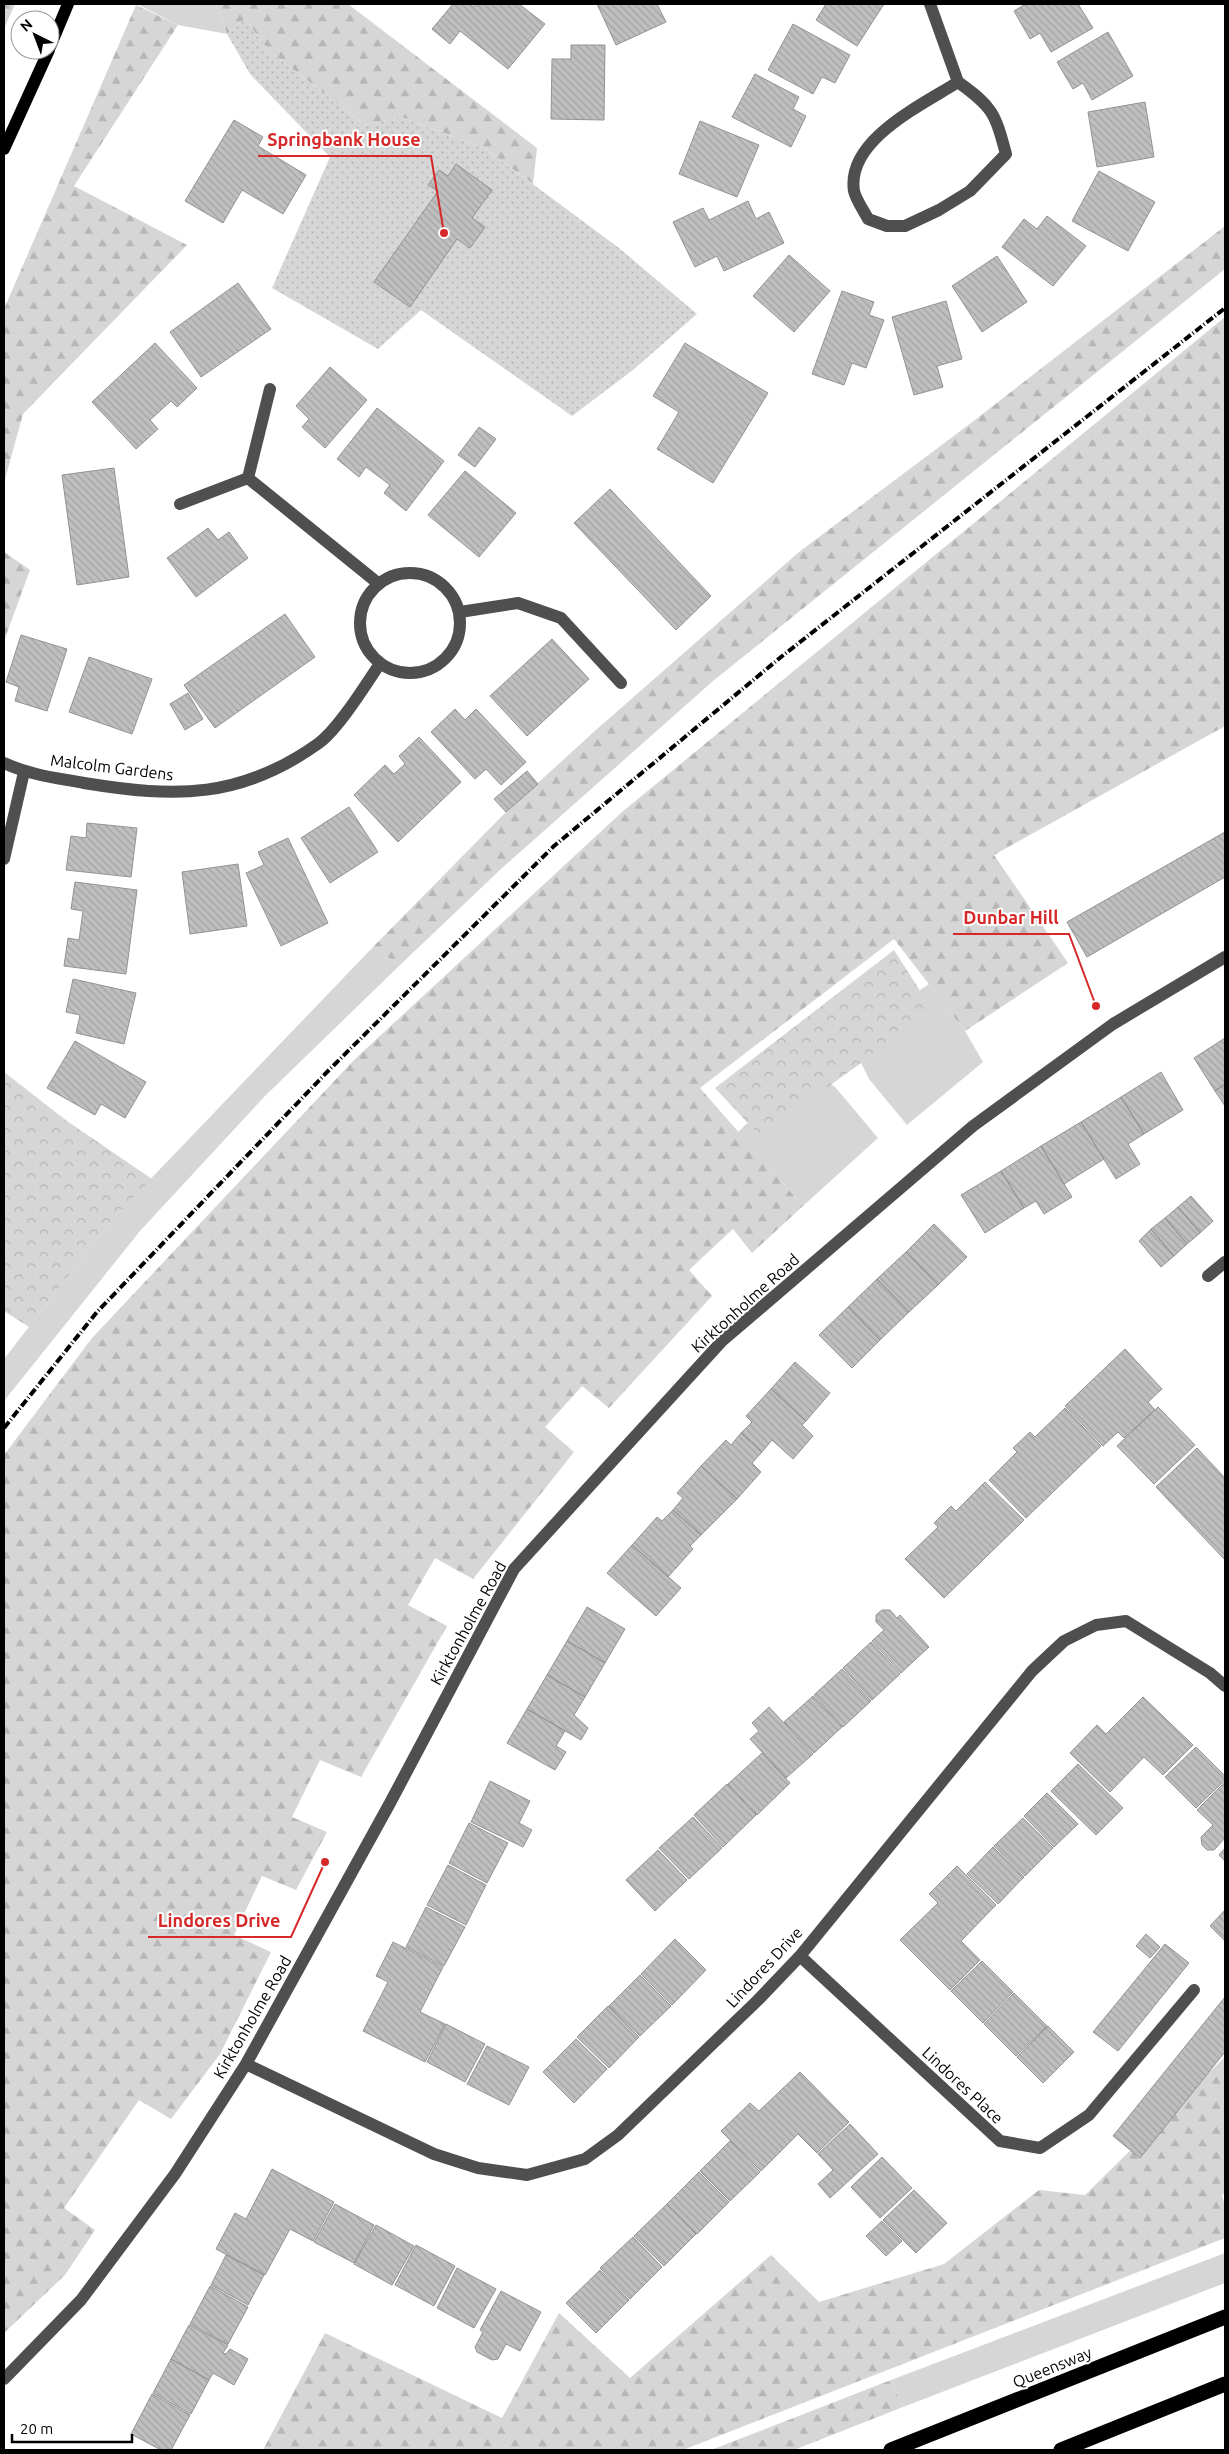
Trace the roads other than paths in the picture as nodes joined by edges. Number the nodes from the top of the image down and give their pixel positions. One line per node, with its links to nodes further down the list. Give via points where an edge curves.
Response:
1 (68, 4): 3 (main road)
2 (930, 4): 5 (street)
3 (60, 23)
4 (44, 60): 6 (main road)
5 (958, 82): 5 (street, via 880,132 856,166 854,192 868,219 887,226 905,226 939,210 970,191 1006,154 998,123 985,102)
6 (4, 149)
7 (270, 389): 8 (street)
8 (248, 478): 9 (street); 10 (street)
9 (180, 504)
10 (379, 584): 11 (street, via 393,575 427,575 442,583 454,596); 12 (street, via 361,610 360,626 363,642)
11 (460, 612): 12 (street, via 458,641 440,664 427,672 412,674); 13 (street, via 518,603 561,618)
12 (379, 665): 15 (street, Malcolm Gardens, via 348,710 320,742 258,778 205,792 161,792)
13 (622, 682)
14 (4, 763): 15 (street, Malcolm Gardens)
15 (24, 772): 16 (street)
16 (4, 860)
17 (1225, 957): 23 (street, Kirktonholme Road, via 1113,1024 973,1126 722,1341 514,1569)
18 (1225, 1262): 19 (street)
19 (1208, 1276)
20 (1225, 1686): 21 (street, Lindores Drive, via 1210,1673 1126,1621 1096,1625 1064,1641 1032,1671)
21 (800, 1956): 22 (street, Lindores Place, via 1000,2141 1040,2148 1089,2115); 23 (street, Lindores Drive, via 618,2135 585,2159 527,2175 478,2168 434,2154)
22 (1194, 1990)
23 (246, 2064): 25 (street, Kirktonholme Road, via 175,2174 81,2300)
24 (1225, 2317): 27 (highway, Queensway)
25 (4, 2379)
26 (1225, 2384): 28 (highway)
27 (891, 2450)
28 (1061, 2450)

